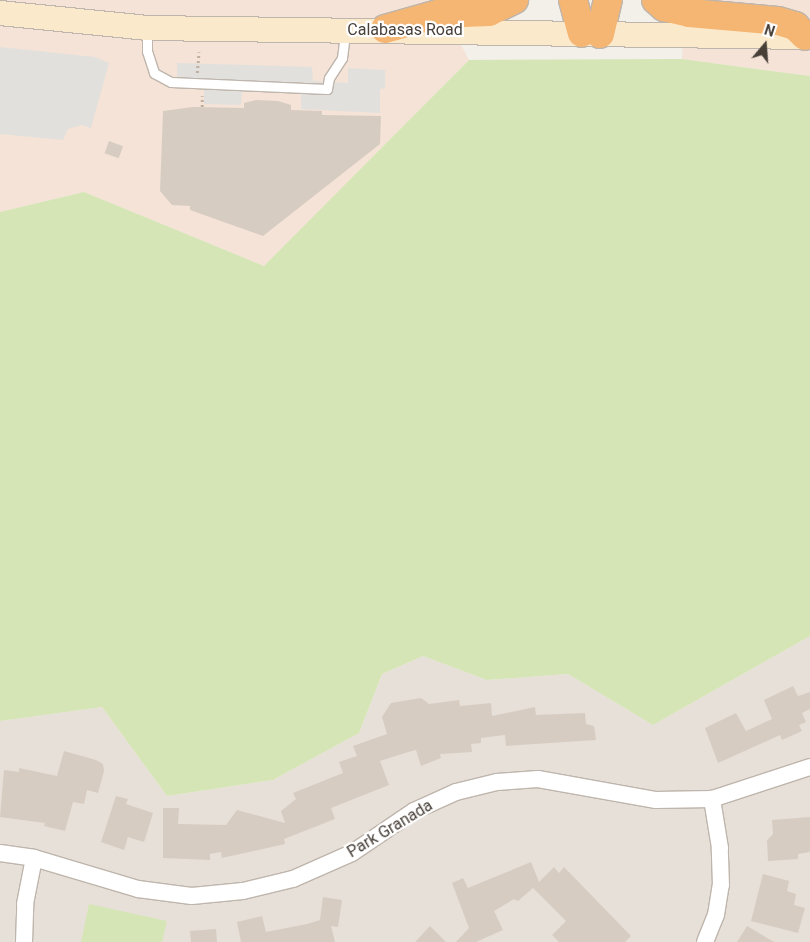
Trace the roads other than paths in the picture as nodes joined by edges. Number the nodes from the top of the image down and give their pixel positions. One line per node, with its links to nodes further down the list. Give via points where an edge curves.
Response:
1 (514, 0): 8 (highway, via 489,12 438,14)
2 (573, 0): 9 (highway)
3 (608, 0): 9 (highway)
4 (656, 0): 10 (highway, via 664,7 689,14 778,21 795,26)
5 (0, 13): 6 (main road, Calabasas Road)
6 (147, 28): 7 (main road, Calabasas Road); 7 (lane, via 147,51 154,73 171,82 327,89 329,78 342,58)
7 (345, 29): 8 (main road, Calabasas Road)
8 (385, 29): 9 (main road, Calabasas Road)
9 (591, 34): 10 (main road, Calabasas Road)
10 (808, 36)
11 (810, 766): 12 (street, Park Granada)
12 (712, 799): 14 (street, Park Granada, via 656,800 538,779 497,782 456,792 414,811 352,853 293,879 243,891 192,896 138,889); 16 (street, via 720,848 720,885 716,915)
13 (0, 853): 14 (street, Park Granada)
14 (34, 858): 15 (street, via 26,904)
15 (24, 942)
16 (705, 942)

